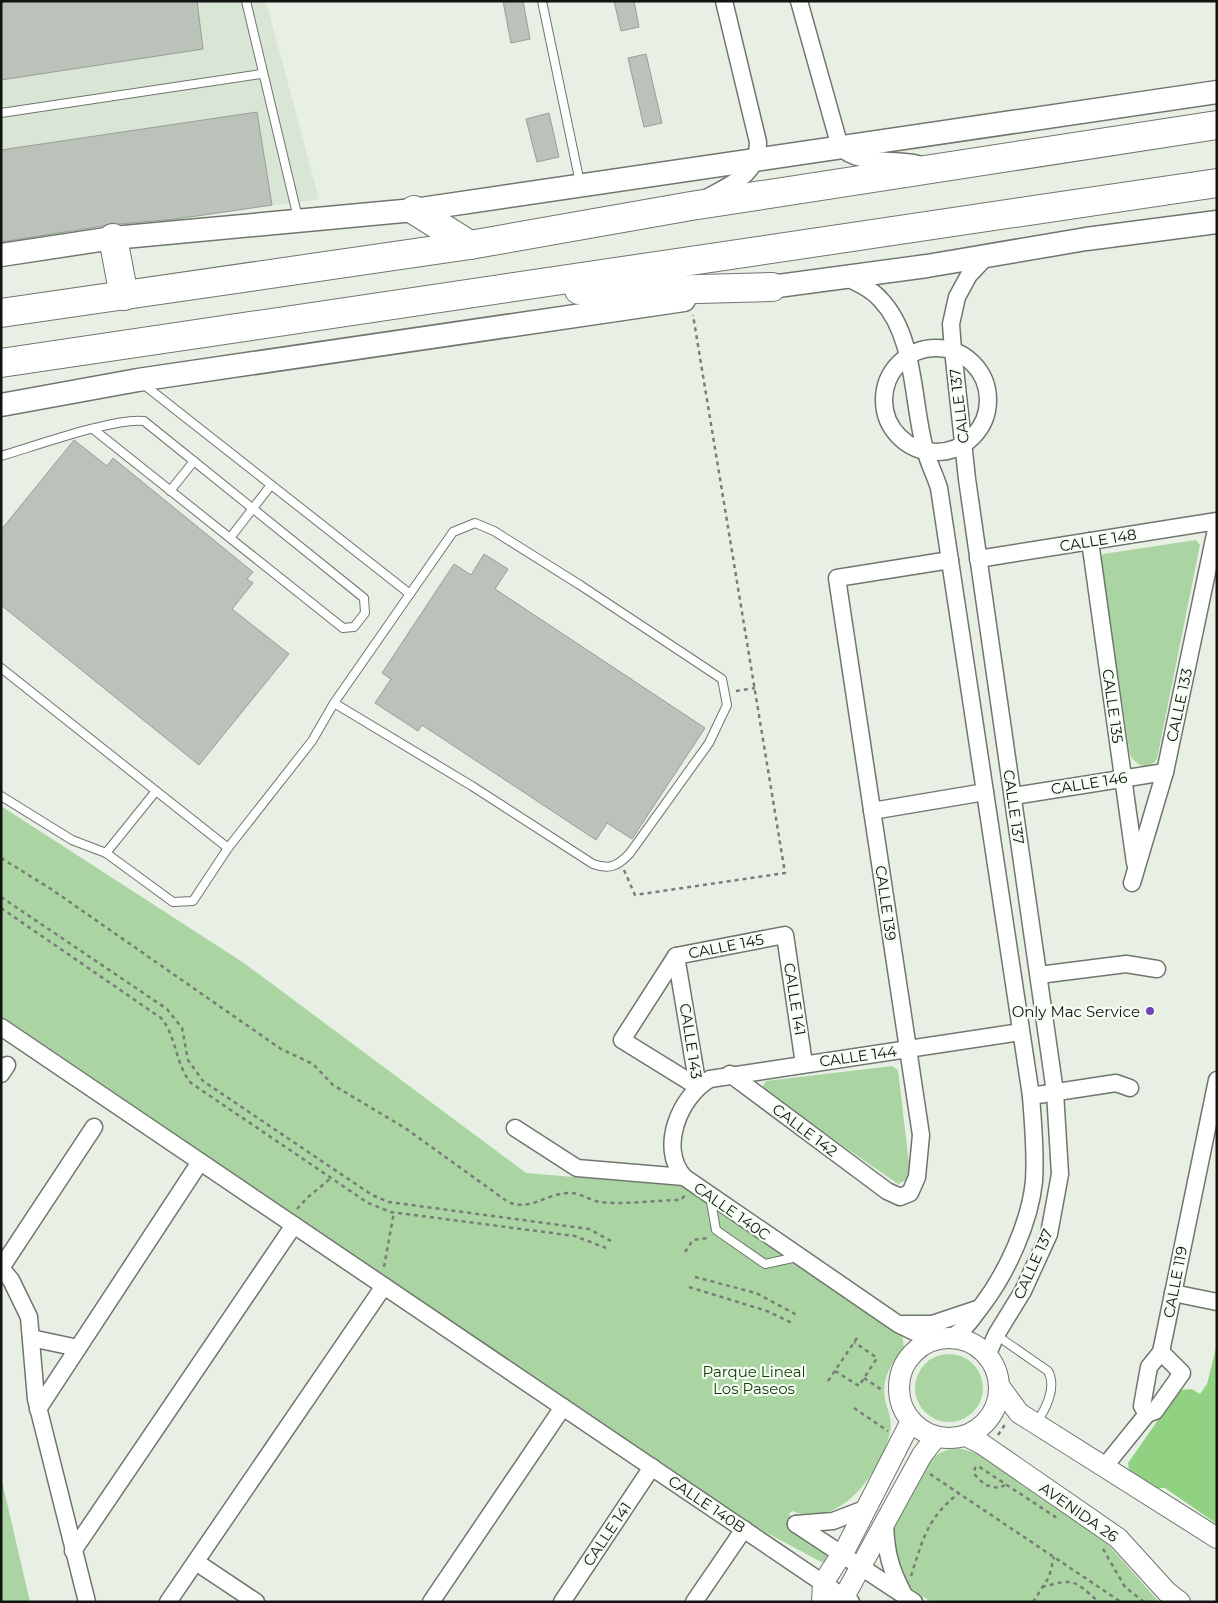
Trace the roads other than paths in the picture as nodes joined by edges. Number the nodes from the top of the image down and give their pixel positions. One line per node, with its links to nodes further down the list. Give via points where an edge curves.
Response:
1 (246, 1): 5 (lane)
2 (542, 1): 15 (lane)
3 (724, 1): 12 (street, via 758,142)
4 (800, 1): 11 (street)
5 (262, 74): 8 (lane); 18 (lane)
6 (1217, 92): 11 (main road)
7 (1217, 109): 10 (highway, via 1185,117)
8 (1, 113)
9 (1217, 125): 10 (highway)
10 (1159, 133): 13 (highway)
11 (840, 147): 12 (main road); 13 (street, via 847,154 861,159 897,160)
12 (756, 161): 15 (main road); 16 (street, via 744,177)
13 (933, 168): 16 (highway)
14 (1217, 182): 26 (highway)
15 (581, 186): 17 (main road)
16 (691, 206): 21 (highway)
17 (414, 210): 18 (main road); 21 (highway)
18 (298, 221): 20 (main road)
19 (1217, 222): 23 (main road)
20 (113, 238): 22 (main road); 27 (highway)
21 (470, 245): 27 (highway)
22 (1, 255)
23 (987, 256): 24 (main road); 29 (street, CALLE 137, via 969,275 957,296 951,324)
24 (846, 277): 25 (main road); 30 (street, CALLE 137, via 869,289 886,306 898,327)
25 (772, 287): 26 (highway, via 624,291); 32 (main road)
26 (508, 288): 31 (highway)
27 (124, 296): 28 (highway)
28 (1, 313)
29 (953, 350): 30 (street, via 930,349); 35 (street, CALLE 137); 35 (street, via 968,358 979,370 986,385 988,402 985,419)
30 (908, 356): 36 (street, CALLE 137); 36 (street, via 895,368 887,384 884,401 896,433)
31 (1, 363)
32 (138, 380): 33 (main road); 39 (lane)
33 (1, 405)
34 (93, 429): 37 (lane); 38 (lane, via 135,419 144,421); 40 (lane)
35 (964, 444): 36 (street, via 952,450); 46 (street, CALLE 137)
36 (925, 451): 47 (street, CALLE 137, via 939,488)
37 (1, 456)
38 (194, 461): 40 (lane); 41 (lane)
39 (271, 485): 41 (lane); 48 (lane)
40 (170, 491): 44 (lane)
41 (253, 508): 44 (lane); 44 (lane, via 364,598 365,613 354,627 343,628)
42 (1217, 521): 45 (street, CALLE 148)
43 (1217, 525): 53 (street, CALLE 133)
44 (230, 538)
45 (1090, 541): 46 (street, CALLE 148); 54 (street, CALLE 135)
46 (978, 559): 51 (street, CALLE 137)
47 (950, 560): 52 (street, CALLE 137); 59 (street, CALLE 139, via 837,578)
48 (410, 594): 50 (lane); 50 (lane, via 453,532 475,523 494,531 722,679 727,705 709,743 620,863 603,868)
49 (1, 668): 55 (lane)
50 (334, 703): 60 (lane, via 312,741)
51 (1000, 710): 52 (street); 58 (street, CALLE 137)
52 (974, 716): 56 (street, CALLE 137)
53 (1165, 772): 54 (street, CALLE 146); 62 (street, CALLE 133)
54 (1123, 778): 58 (street, CALLE 146); 62 (street, CALLE 135)
55 (156, 791): 60 (lane); 61 (lane)
56 (985, 792): 59 (street); 64 (street, CALLE 137)
57 (1, 796): 61 (lane, via 72,840)
58 (1013, 796): 63 (street, CALLE 137)
59 (872, 810): 71 (street, CALLE 139)
60 (228, 848): 61 (lane, via 193,901 183,902 173,902)
61 (106, 853)
62 (1134, 877)
63 (1026, 886): 64 (street); 68 (street, CALLE 137)
64 (1000, 890): 70 (street, CALLE 137)
65 (785, 935): 66 (street, CALLE 145); 72 (street, CALLE 141)
66 (676, 956): 75 (street, CALLE 143); 75 (street, CALLE 145, via 622,1040)
67 (1157, 969): 68 (street, via 1126,964)
68 (1038, 975): 77 (street, CALLE 137)
69 (1, 1027): 81 (street, CALLE 140B)
70 (1021, 1032): 71 (street, CALLE 144); 78 (street, CALLE 137)
71 (907, 1049): 72 (street, CALLE 144); 83 (street, CALLE 139, via 922,1135 917,1177 910,1193 904,1197 894,1195)
72 (804, 1064): 73 (street, CALLE 144)
73 (730, 1074): 75 (street, CALLE 144, via 710,1079); 83 (street, CALLE 142)
74 (1217, 1080): 89 (street, CALLE 119)
75 (698, 1087): 82 (street, CALLE 143, via 684,1106 672,1144 674,1163)
76 (1130, 1088): 77 (street, via 1116,1083)
77 (1055, 1092): 78 (street); 93 (street, CALLE 137, via 1060,1174 1049,1234 1023,1291)
78 (1031, 1096): 91 (street, CALLE 137, via 1034,1183 1014,1250)
79 (94, 1127): 87 (street)
80 (515, 1128): 82 (street, CALLE 140C, via 577,1168)
81 (200, 1162): 85 (street, CALLE 140B); 96 (street)
82 (690, 1181): 84 (street, CALLE 140C)
83 (881, 1186)
84 (710, 1195): 86 (street, CALLE 140C); 86 (lane, via 716,1230 766,1264)
85 (291, 1223): 88 (street, CALLE 140B); 113 (street)
86 (799, 1256): 92 (street, CALLE 140C)
87 (1, 1268): 94 (street, via 11,1280 29,1317)
88 (384, 1286): 100 (street, CALLE 140B); 115 (street)
89 (1173, 1293): 90 (street); 97 (street, CALLE 119)
90 (1217, 1302)
91 (980, 1308): 92 (street, via 932,1324); 95 (street, CALLE 137, via 961,1334)
92 (898, 1324): 95 (street, CALLE 140C)
93 (996, 1335): 98 (street, CALLE 137); 104 (lane, via 1048,1370 1052,1378 1044,1412)
94 (31, 1338): 96 (street); 101 (street)
95 (941, 1339): 98 (street, via 963,1340); 103 (street, via 921,1347 911,1356 902,1375 900,1396)
96 (78, 1348): 101 (street)
97 (1161, 1352): 102 (street, CALLE 119, via 1149,1367 1142,1406); 102 (street, via 1182,1373 1155,1411)
98 (988, 1356): 99 (street)
99 (1000, 1387): 104 (street, via 1016,1410); 105 (street, via 991,1417)
100 (563, 1407): 108 (street, CALLE 140B); 123 (street)
101 (38, 1409): 113 (street)
102 (1147, 1414): 107 (street)
103 (911, 1421): 106 (street); 109 (street)
104 (1036, 1424): 107 (street)
105 (966, 1436): 106 (street); 126 (street, AVENIDA 26, via 1118,1538)
106 (936, 1437): 110 (street, via 922,1455)
107 (1105, 1466): 112 (street)
108 (652, 1467): 111 (street, CALLE 140B); 124 (street, CALLE 141)
109 (867, 1508): 114 (street); 114 (street, via 833,1521 796,1524)
110 (885, 1524): 116 (street); 118 (street, via 890,1568)
111 (744, 1529): 117 (street, CALLE 140B); 125 (street)
112 (1217, 1538)
113 (73, 1551): 120 (street)
114 (842, 1554): 116 (street); 117 (street)
115 (196, 1562): 121 (street); 122 (street)
116 (862, 1567): 118 (street); 119 (street)
117 (823, 1592): 119 (street, CALLE 140B)
118 (909, 1592)
119 (843, 1600)
120 (87, 1602)
121 (168, 1602)
122 (256, 1602)
123 (431, 1602)
124 (562, 1602)
125 (694, 1602)
126 (1180, 1602)

